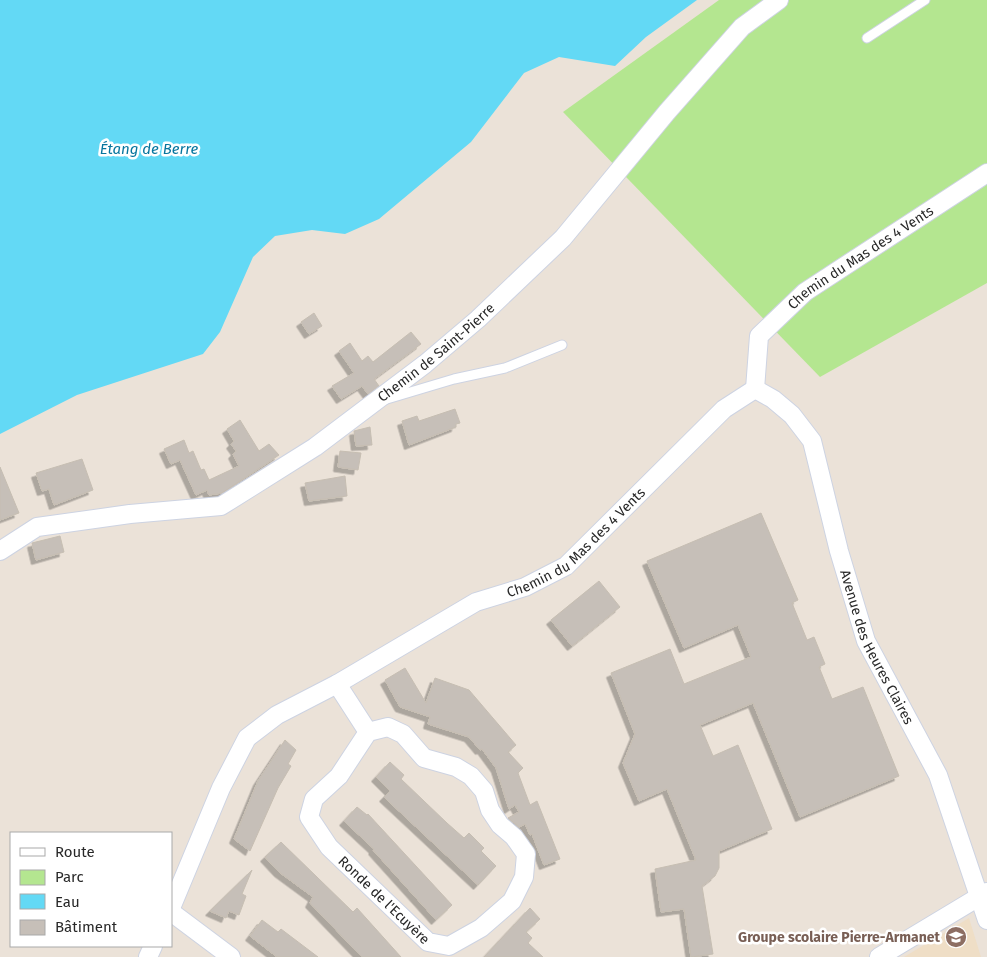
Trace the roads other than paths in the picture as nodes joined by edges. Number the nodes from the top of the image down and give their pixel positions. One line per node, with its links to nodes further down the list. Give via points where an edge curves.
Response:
1 (779, 0): 7 (street, Chemin de Saint-Pierre, via 742,27 563,238 478,319)
2 (925, 0): 3 (lane)
3 (867, 38)
4 (987, 173): 6 (street, Chemin du Mas des 4 Vents, via 805,292 759,336)
5 (562, 345): 7 (lane, via 505,368 454,379)
6 (755, 389): 9 (street, Chemin du Mas des 4 Vents, via 724,409 566,566 525,587 476,602); 11 (street, Avenue des Heures Claires, via 792,415 812,441 839,551 866,641 938,774)
7 (372, 404): 8 (street, Chemin de Saint-Pierre, via 315,447 221,506 37,527)
8 (0, 551)
9 (337, 684): 10 (street); 12 (street, Chemin du Mas des 4 Vents, via 277,715 247,738 221,788)
10 (368, 732): 10 (street, Ronde de l'Ecuyère, via 339,776 314,799 309,817 329,847 428,942 449,946 481,928 512,901 524,877 526,854 500,825 490,810 484,791 471,776 456,767 424,758 403,734 388,727)
11 (983, 894): 14 (street, Avenue des Heures Claires); 16 (street)
12 (172, 906)
13 (172, 913): 15 (street)
14 (987, 920)
15 (232, 957)
16 (879, 957)

